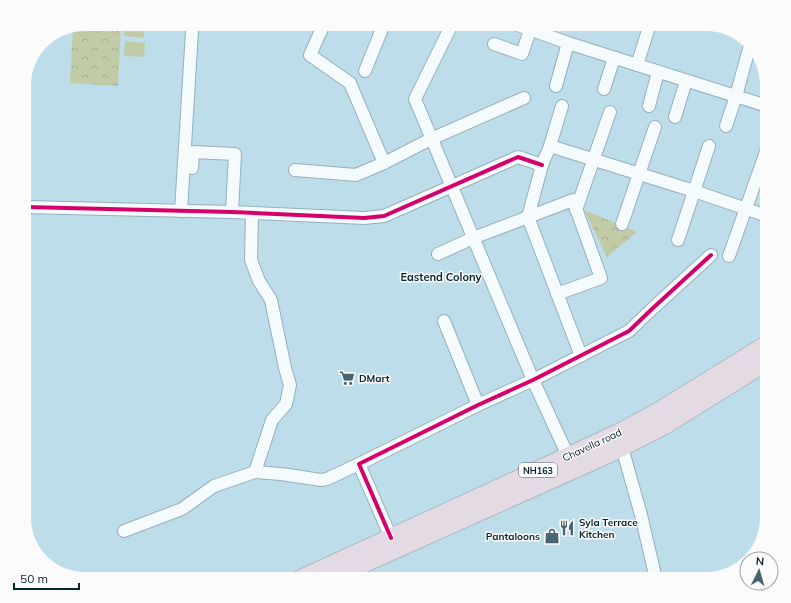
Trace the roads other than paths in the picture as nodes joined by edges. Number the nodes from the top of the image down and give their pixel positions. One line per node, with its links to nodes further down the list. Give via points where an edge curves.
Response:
1 (192, 31): 42 (street)
2 (321, 31): 31 (street, via 310,55 350,83)
3 (381, 31): 13 (street)
4 (449, 31): 27 (street, via 415,99)
5 (530, 31): 9 (street, via 522,54)
6 (533, 31): 8 (street)
7 (648, 31): 12 (street)
8 (568, 43): 11 (street); 16 (street)
9 (494, 44)
10 (748, 51): 18 (street)
11 (614, 58): 12 (street); 17 (street)
12 (637, 65): 14 (street)
13 (365, 71)
14 (658, 72): 15 (street); 22 (street)
15 (686, 81): 18 (street); 24 (street)
16 (556, 86)
17 (604, 89)
18 (736, 96): 20 (street); 25 (street)
19 (524, 98): 27 (street)
20 (760, 104)
21 (562, 106): 28 (street)
22 (649, 106)
23 (610, 112): 30 (street)
24 (675, 117)
25 (726, 126)
26 (655, 127): 35 (street)
27 (431, 139): 31 (street); 36 (street)
28 (550, 146): 30 (street); 32 (street)
29 (709, 146): 37 (street)
30 (594, 159): 35 (street); 41 (street)
31 (384, 163): 34 (street, via 356,175)
32 (542, 165): 36 (street, via 518,157); 46 (street)
33 (760, 168): 40 (street)
34 (295, 170)
35 (639, 173): 37 (street); 47 (street)
36 (451, 187): 44 (street, via 384,216 364,218); 48 (street)
37 (694, 191): 40 (street); 49 (street)
38 (190, 196): 43 (street, via 192,152 235,154)
39 (31, 207): 42 (street)
40 (745, 209): 45 (street); 52 (street)
41 (576, 210): 46 (street, via 572,200); 53 (street, via 601,278)
42 (181, 211): 43 (street)
43 (232, 212): 44 (street)
44 (252, 214): 63 (street, via 251,260 259,281 271,300 290,385 286,404 272,420)
45 (760, 214)
46 (528, 217): 48 (street); 53 (street)
47 (622, 224)
48 (473, 238): 50 (street); 58 (street)
49 (678, 240)
50 (438, 254)
51 (711, 255): 56 (street, via 629,331)
52 (729, 256)
53 (557, 294): 56 (street)
54 (444, 321): 59 (street)
55 (760, 348): 60 (highway, Chavella road / NH163, via 657,412)
56 (581, 356): 58 (street)
57 (760, 366): 60 (highway, Chavella road / NH163, via 664,426)
58 (533, 380): 59 (street); 61 (street)
59 (478, 405): 62 (street)
60 (620, 440): 61 (highway, Chavella road / NH163); 67 (highway, Chavella road / NH163, via 573,471); 68 (street)
61 (568, 456): 65 (highway, Chavella road / NH163)
62 (359, 464): 63 (street, via 321,480); 65 (street)
63 (255, 472): 64 (street, via 214,486 182,509)
64 (124, 531)
65 (391, 538): 66 (highway, Chavella road / NH163)
66 (316, 572)
67 (346, 572)
68 (654, 572)

